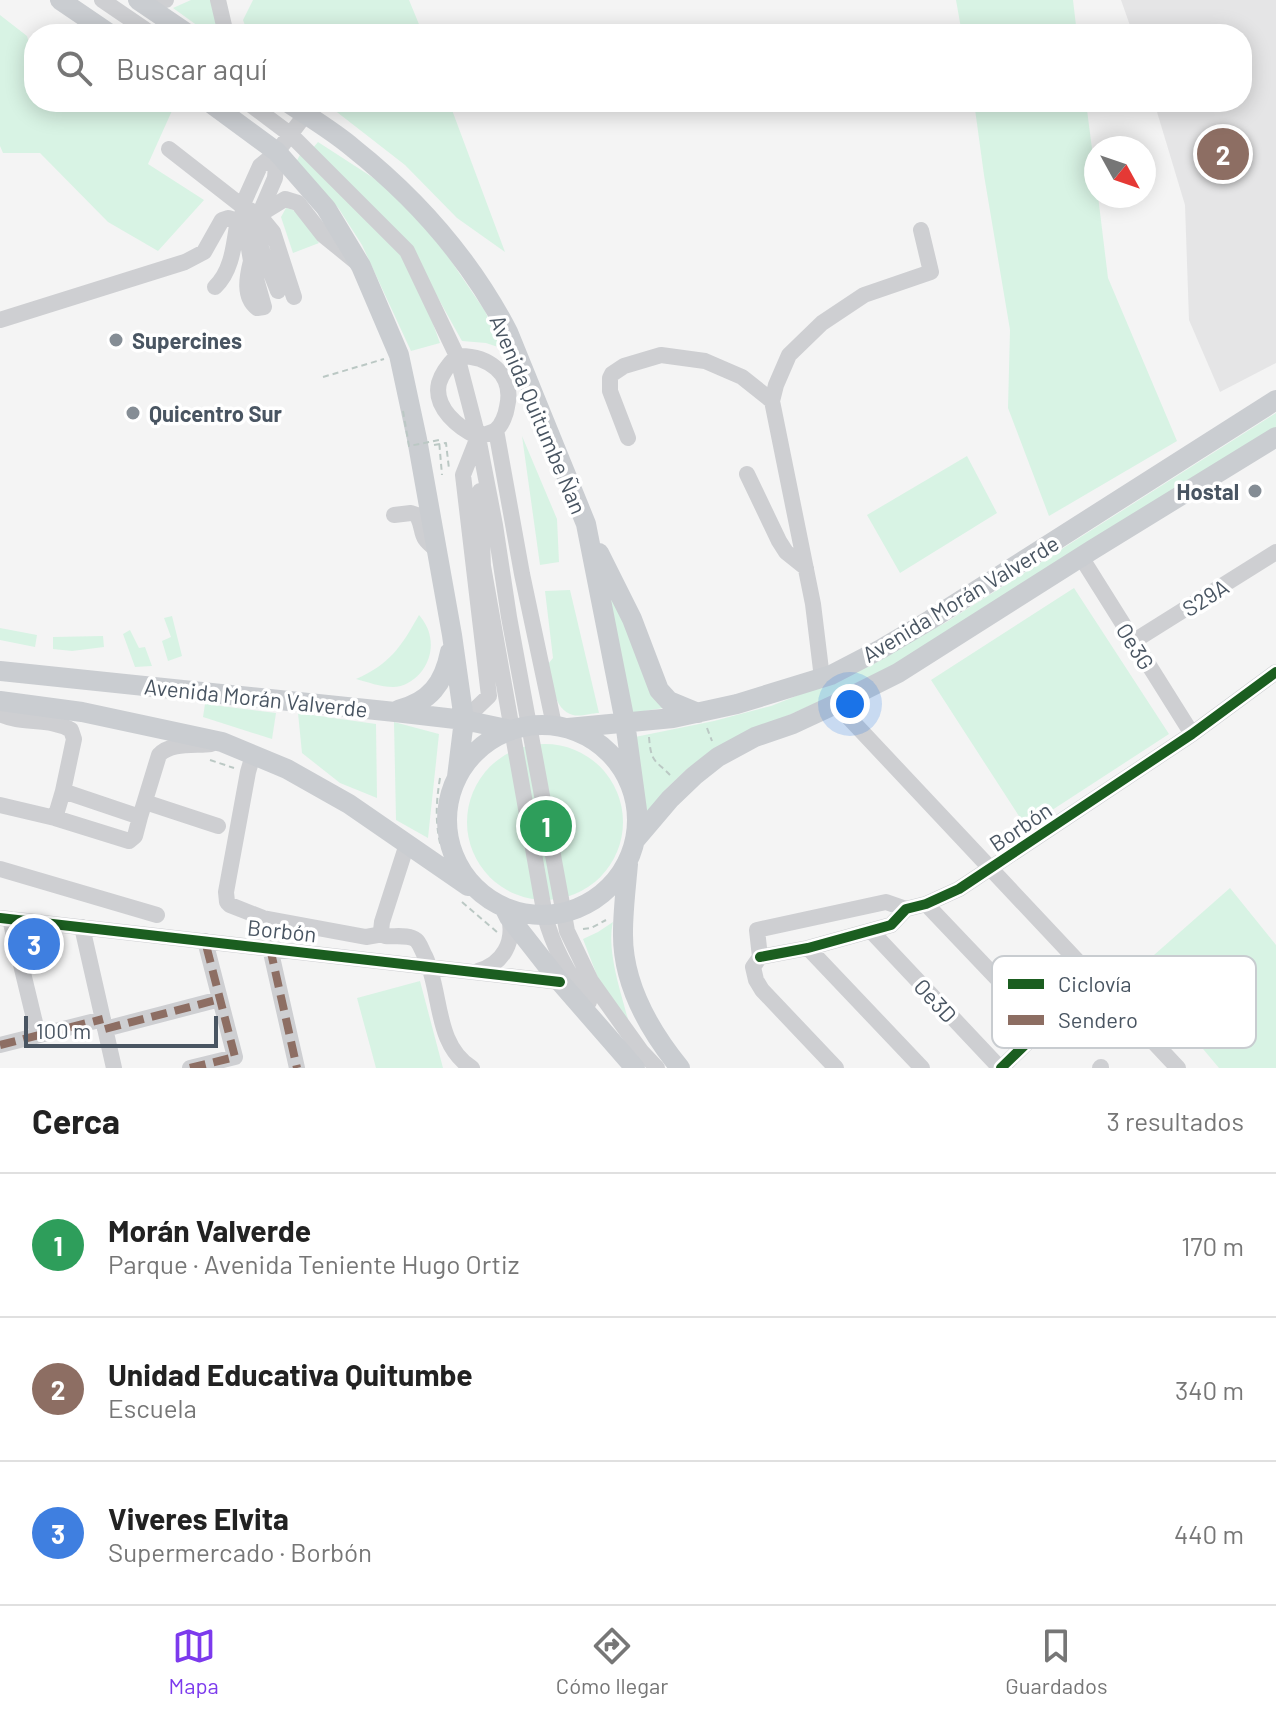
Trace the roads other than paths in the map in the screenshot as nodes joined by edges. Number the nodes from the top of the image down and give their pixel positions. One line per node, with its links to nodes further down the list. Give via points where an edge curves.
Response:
1 (60, 0): 6 (main road)
2 (102, 0): 7 (street)
3 (166, 0): 5 (street)
4 (218, 0): 9 (street)
5 (141, 2): 8 (main road)
6 (95, 24)
7 (137, 24)
8 (173, 24)
9 (224, 24)
10 (223, 112): 16 (main road)
11 (260, 112): 14 (street)
12 (301, 112): 13 (main road, Avenida Quitumbe Ñan)
13 (305, 115): 14 (street); 34 (main road, Avenida Quitumbe Ñan, via 396,185 474,274 508,332)
14 (291, 135): 16 (street); 25 (street, via 407,251)
15 (169, 149): 17 (street)
16 (277, 152): 17 (street, via 260,166); 18 (street, via 275,178); 20 (main road, via 326,208)
17 (240, 213): 18 (street); 21 (street, via 227,271); 23 (street); 24 (street, via 222,220 204,252 185,262)
18 (259, 215): 20 (street, via 285,199 298,203 323,235); 22 (street, via 273,232)
19 (921, 230): 27 (street, via 931,272 864,295 822,323 789,355)
20 (361, 266): 35 (main road, via 399,355)
21 (218, 284)
22 (286, 294)
23 (264, 307)
24 (0, 320)
25 (457, 356): 28 (street, via 487,361 507,385 509,401); 29 (street); 29 (street, via 439,383 440,400 464,431)
26 (1276, 400): 43 (main road, Avenida Morán Valverde, via 930,620)
27 (772, 401): 31 (street, via 742,377 705,361 661,355 624,366 610,378); 38 (street)
28 (496, 430): 29 (street); 51 (street, via 522,574)
29 (478, 437): 49 (street, via 463,475 489,696); 52 (street, via 509,617)
30 (1276, 437): 37 (main road, Avenida Morán Valverde)
31 (628, 438)
32 (747, 474): 38 (street, via 779,541)
33 (394, 515): 35 (street, via 417,515 423,538)
34 (586, 524): 48 (main road, via 659,690 669,701); 50 (main road, Avenida Quitumbe Ñan)
35 (437, 550): 39 (main road)
36 (1276, 552): 40 (street, S29A)
37 (1081, 557): 40 (street, Oe3G); 45 (main road, Avenida Morán Valverde, via 898,673)
38 (806, 568): 43 (street)
39 (452, 635): 46 (main road, via 438,686 426,698); 49 (main road)
40 (1134, 641): 53 (street, Oe3G)
41 (0, 671): 46 (main road, Avenida Morán Valverde)
42 (1276, 672): 53 (street, Borbón)
43 (822, 678): 48 (main road, Avenida Morán Valverde)
44 (0, 701): 54 (main road, Avenida Morán Valverde, via 82,712)
45 (836, 704): 63 (main road, Avenida Morán Valverde, via 718,757); 67 (street)
46 (395, 712): 49 (main road, Avenida Morán Valverde)
47 (0, 714): 57 (street, via 52,723 73,733)
48 (701, 716): 50 (main road, Avenida Morán Valverde)
49 (464, 720): 52 (main road, Avenida Morán Valverde); 56 (main road)
50 (625, 722): 51 (main road, Avenida Morán Valverde); 60 (main road, Avenida Quitumbe Ñan)
51 (561, 727): 52 (main road, Avenida Morán Valverde); 60 (main road, via 594,739 615,758 630,782)
52 (518, 729): 56 (main road, via 490,741); 72 (street)
53 (1192, 734): 67 (street, Borbón)
54 (222, 742): 55 (main road, Avenida Morán Valverde); 59 (street, via 163,750)
55 (251, 764): 64 (main road, Avenida Morán Valverde, via 287,769); 76 (street, via 227,902 263,918 366,937)
56 (449, 776): 69 (main road, via 447,831 454,857 468,881)
57 (63, 791): 59 (street); 61 (street)
58 (0, 805): 61 (street)
59 (142, 809): 61 (street, via 129,841); 62 (street)
60 (637, 810): 63 (main road)
61 (55, 818)
62 (218, 826)
63 (636, 839): 65 (main road)
64 (407, 844): 69 (main road, Avenida Morán Valverde); 76 (street, via 380,928)
65 (628, 864): 72 (main road, via 610,888 588,904); 99 (main road, via 623,934 629,976 643,1014)
66 (0, 869): 71 (street)
67 (990, 870): 68 (street, Borbón); 80 (street)
68 (926, 904): 70 (street, Borbón); 84 (street)
69 (501, 908): 72 (main road); 83 (street, via 509,942 500,959); 85 (main road)
70 (906, 909): 75 (street, Borbón, via 891,925); 81 (street, Borbón, via 886,902 757,930)
71 (157, 915)
72 (554, 915): 97 (street, via 550,938 579,989); 98 (street, via 591,981)
73 (5, 919): 74 (street, Borbón); 88 (street)
74 (82, 927): 77 (street, Borbón); 87 (street)
75 (871, 931): 79 (street, Borbón); 102 (street, Oe3D)
76 (383, 934): 82 (street, via 415,939)
77 (205, 941): 78 (street, Borbón); 86 (street)
78 (270, 948): 82 (street, Borbón); 94 (street)
79 (808, 948): 81 (street, Borbón); 101 (street)
80 (1071, 956)
81 (760, 957): 100 (street, via 753,967 762,990)
82 (430, 966): 83 (street, Borbón); 95 (street, via 449,1045)
83 (474, 971): 85 (street, Borbón)
84 (992, 973)
85 (560, 982): 96 (main road)
86 (220, 999): 87 (street); 93 (street, via 235,1057)
87 (104, 1024): 88 (street); 92 (street)
88 (38, 1035): 89 (street)
89 (0, 1045)
90 (1021, 1048): 102 (street)
91 (1159, 1048): 103 (street)
92 (114, 1068)
93 (190, 1068)
94 (297, 1068)
95 (472, 1068)
96 (635, 1068)
97 (642, 1068)
98 (657, 1068)
99 (680, 1068)
100 (836, 1068)
101 (922, 1068)
102 (1000, 1068)
103 (1178, 1068)

